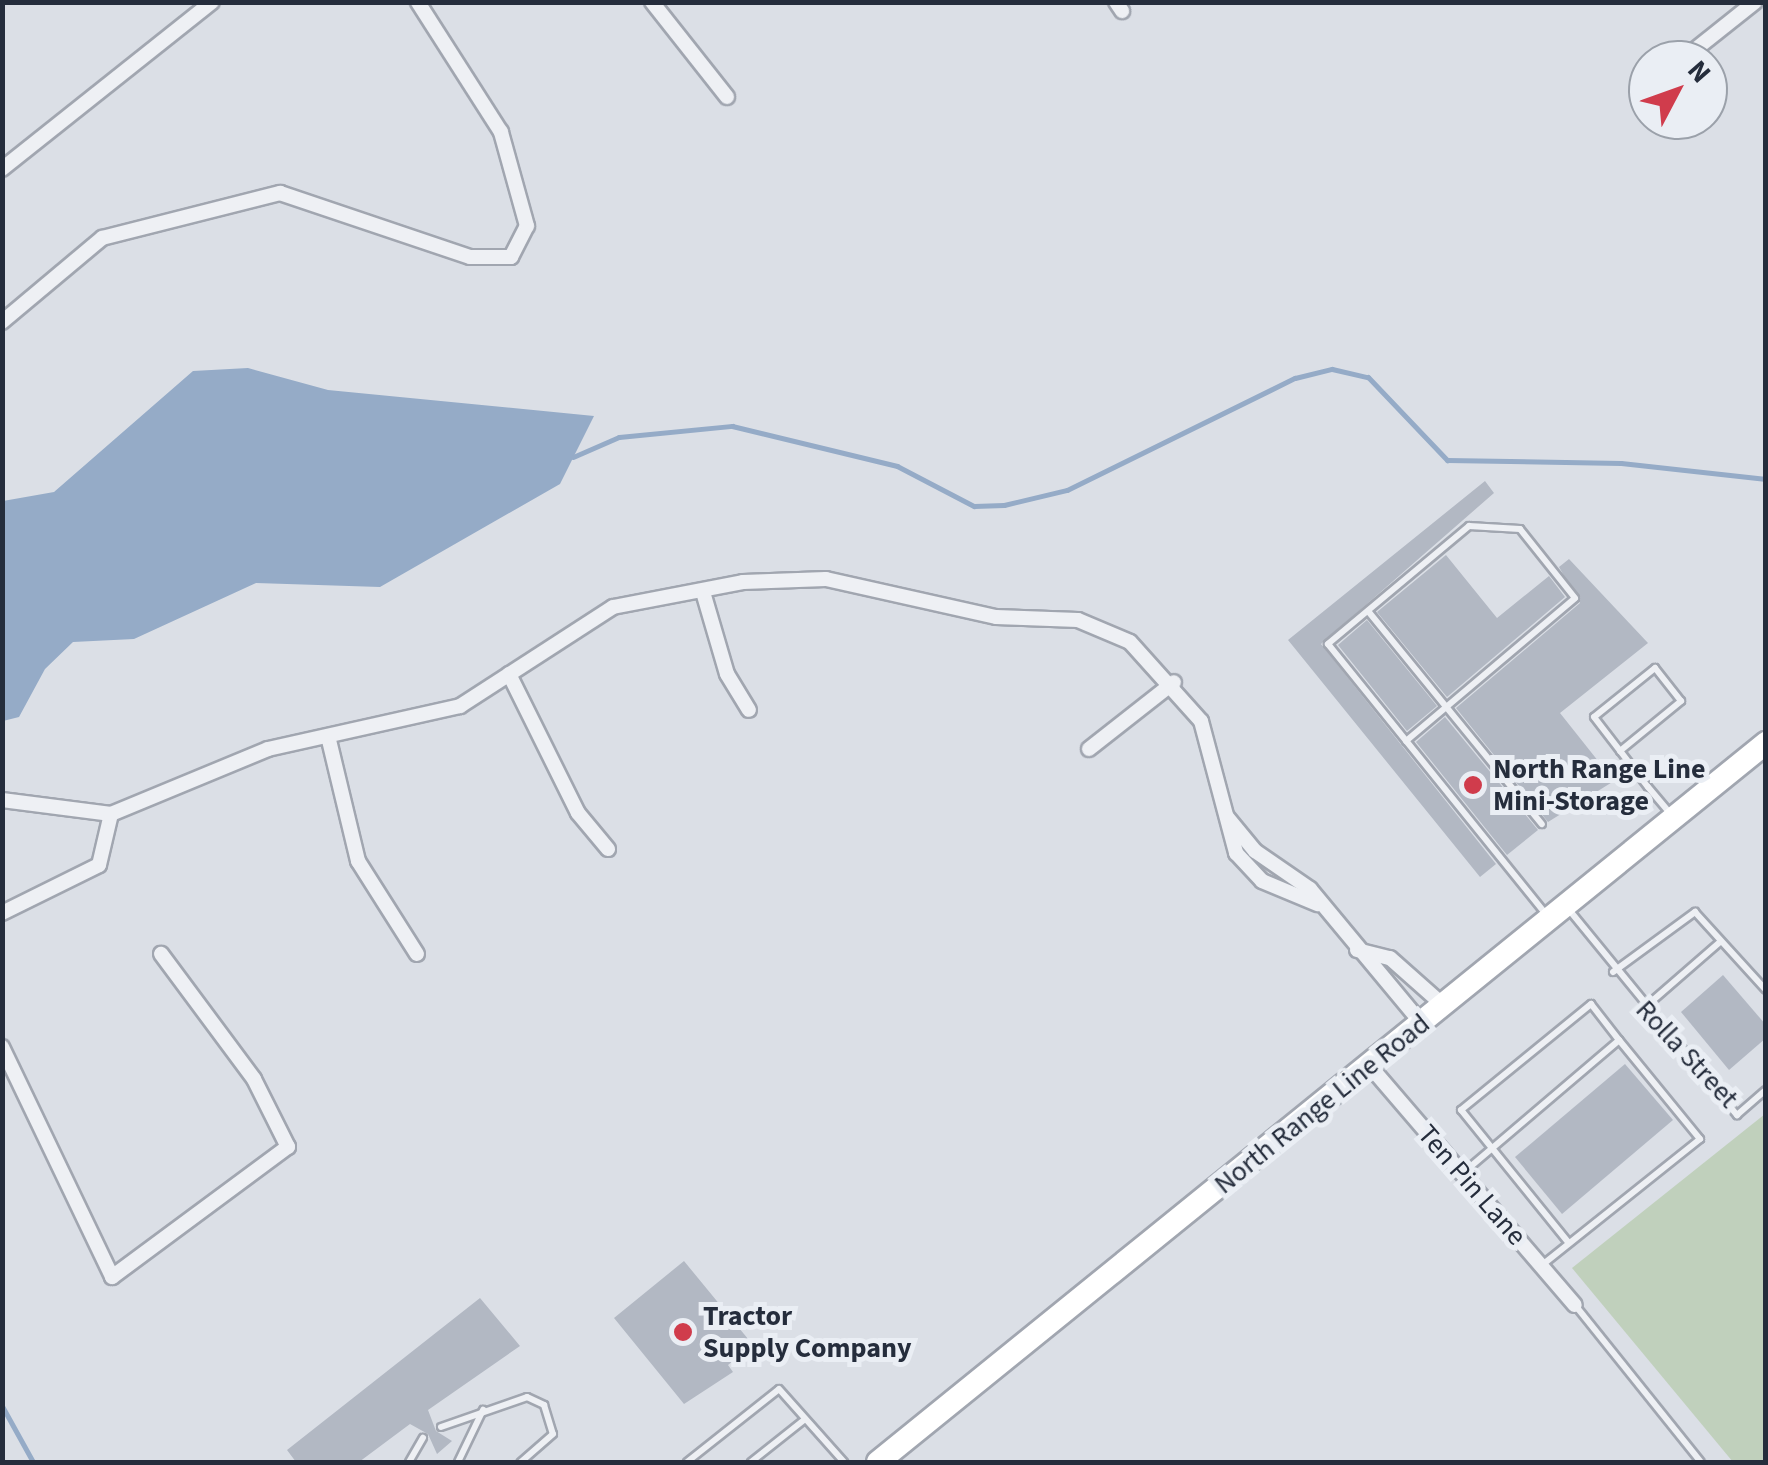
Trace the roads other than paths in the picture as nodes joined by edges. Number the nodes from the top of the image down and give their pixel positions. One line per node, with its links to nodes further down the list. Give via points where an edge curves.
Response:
1 (212, 2): 7 (street)
2 (418, 2): 8 (street, via 501,132 527,226 522,247 510,258 470,257 280,192 102,238)
3 (652, 2): 6 (street)
4 (1755, 2): 5 (street)
5 (1707, 40)
6 (727, 97)
7 (2, 169)
8 (2, 322)
9 (702, 592): 11 (street, via 613,607); 12 (street, via 826,579 996,617 1078,620 1130,642); 14 (street, via 727,674)
10 (1368, 611): 13 (lane); 13 (lane, via 1469,526 1493,521 1520,529 1576,598); 16 (lane, Rolla Street, via 1328,644)
11 (508, 674): 15 (street, via 460,706); 24 (street, via 578,813)
12 (1174, 682): 18 (street); 28 (street, via 1200,721 1248,868 1317,904)
13 (1445, 708): 16 (lane); 23 (lane)
14 (749, 710)
15 (328, 736): 21 (street, via 268,750); 30 (street, via 369,888)
16 (1406, 741): 26 (lane, Rolla Street)
17 (1766, 743): 22 (main road, North Range Line Road)
18 (1089, 749)
19 (1620, 750): 19 (lane, via 1594,717 1655,668 1681,700); 22 (lane)
20 (2, 800): 21 (street)
21 (111, 814): 25 (street, via 99,865)
22 (1674, 818): 26 (main road, North Range Line Road)
23 (1542, 824)
24 (608, 849)
25 (2, 913)
26 (1558, 913): 31 (lane, Rolla Street); 33 (main road, North Range Line Road)
27 (1720, 942): 31 (lane, Rolla Street, via 1695,912); 32 (lane, Rolla Street); 34 (lane)
28 (1358, 950): 33 (street, via 1390,958); 35 (street)
29 (161, 954): 37 (street, via 254,1079 288,1147 112,1277)
30 (417, 954)
31 (1613, 972): 34 (lane, Rolla Street)
32 (1766, 990)
33 (1444, 1006): 35 (main road, North Range Line Road)
34 (1644, 1008): 39 (lane, Rolla Street, via 1736,1115)
35 (1422, 1024): 38 (main road, North Range Line Road)
36 (1619, 1040): 40 (lane); 40 (lane, via 1591,1004 1461,1110); 42 (lane, via 1700,1138)
37 (2, 1047)
38 (1369, 1065): 41 (street, Ten Pin Lane); 55 (main road, North Range Line Road)
39 (1766, 1090)
40 (1489, 1147): 41 (lane); 42 (lane)
41 (1462, 1174): 43 (street, Ten Pin Lane)
42 (1568, 1242): 43 (lane)
43 (1541, 1266): 44 (street, Ten Pin Lane)
44 (1575, 1305): 56 (lane)
45 (483, 1409): 47 (lane); 50 (lane); 51 (lane, via 527,1398 544,1405 553,1434)
46 (804, 1420): 52 (lane, via 779,1389); 53 (lane); 54 (lane)
47 (441, 1426)
48 (423, 1438): 49 (lane)
49 (409, 1462)
50 (458, 1462)
51 (521, 1462)
52 (687, 1462)
53 (751, 1462)
54 (844, 1462)
55 (878, 1462)
56 (1701, 1462)

